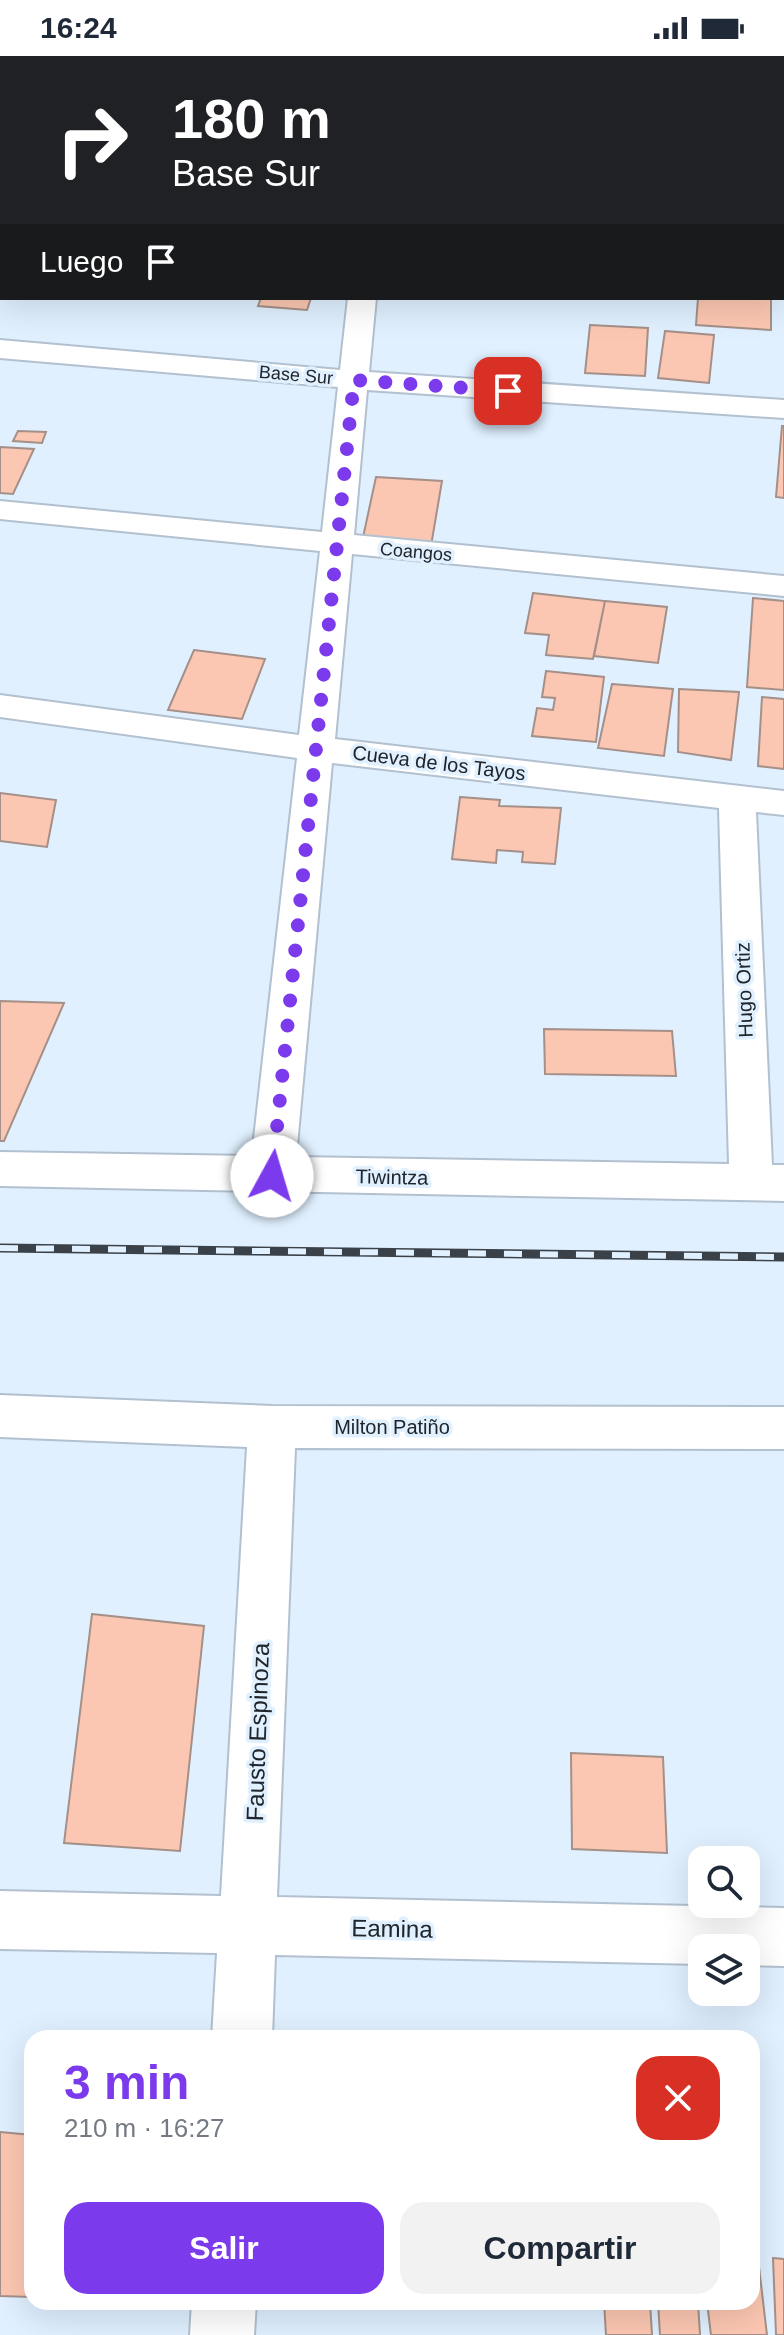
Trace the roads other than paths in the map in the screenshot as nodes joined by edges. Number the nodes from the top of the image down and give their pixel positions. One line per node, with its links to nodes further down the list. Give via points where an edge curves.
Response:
1 (362, 300): 3 (street)
2 (0, 349): 3 (street, Base Sur)
3 (354, 380): 4 (street, Base Sur); 6 (street)
4 (784, 409)
5 (0, 510): 6 (street, Coangos)
6 (337, 545): 7 (street, Coangos); 9 (street)
7 (784, 586)
8 (0, 706): 9 (street, Cueva de los Tayos)
9 (316, 749): 10 (street, Cueva de los Tayos); 13 (street)
10 (737, 798): 11 (street, Cueva de los Tayos); 14 (street, Hugo Ortiz)
11 (784, 803)
12 (0, 1169): 13 (street, Tiwintza)
13 (272, 1176): 14 (street, Tiwintza)
14 (768, 1182)
15 (0, 1416): 16 (street, Milton Patiño)
16 (272, 1427): 17 (street, Milton Patiño); 19 (street, Fausto Espinoza)
17 (784, 1428)
18 (0, 1920): 19 (street, Eamina)
19 (250, 1926): 20 (street, Eamina); 21 (street, Fausto Espinoza)
20 (784, 1937)
21 (243, 2030)
22 (224, 2310): 23 (street)
23 (222, 2335)

